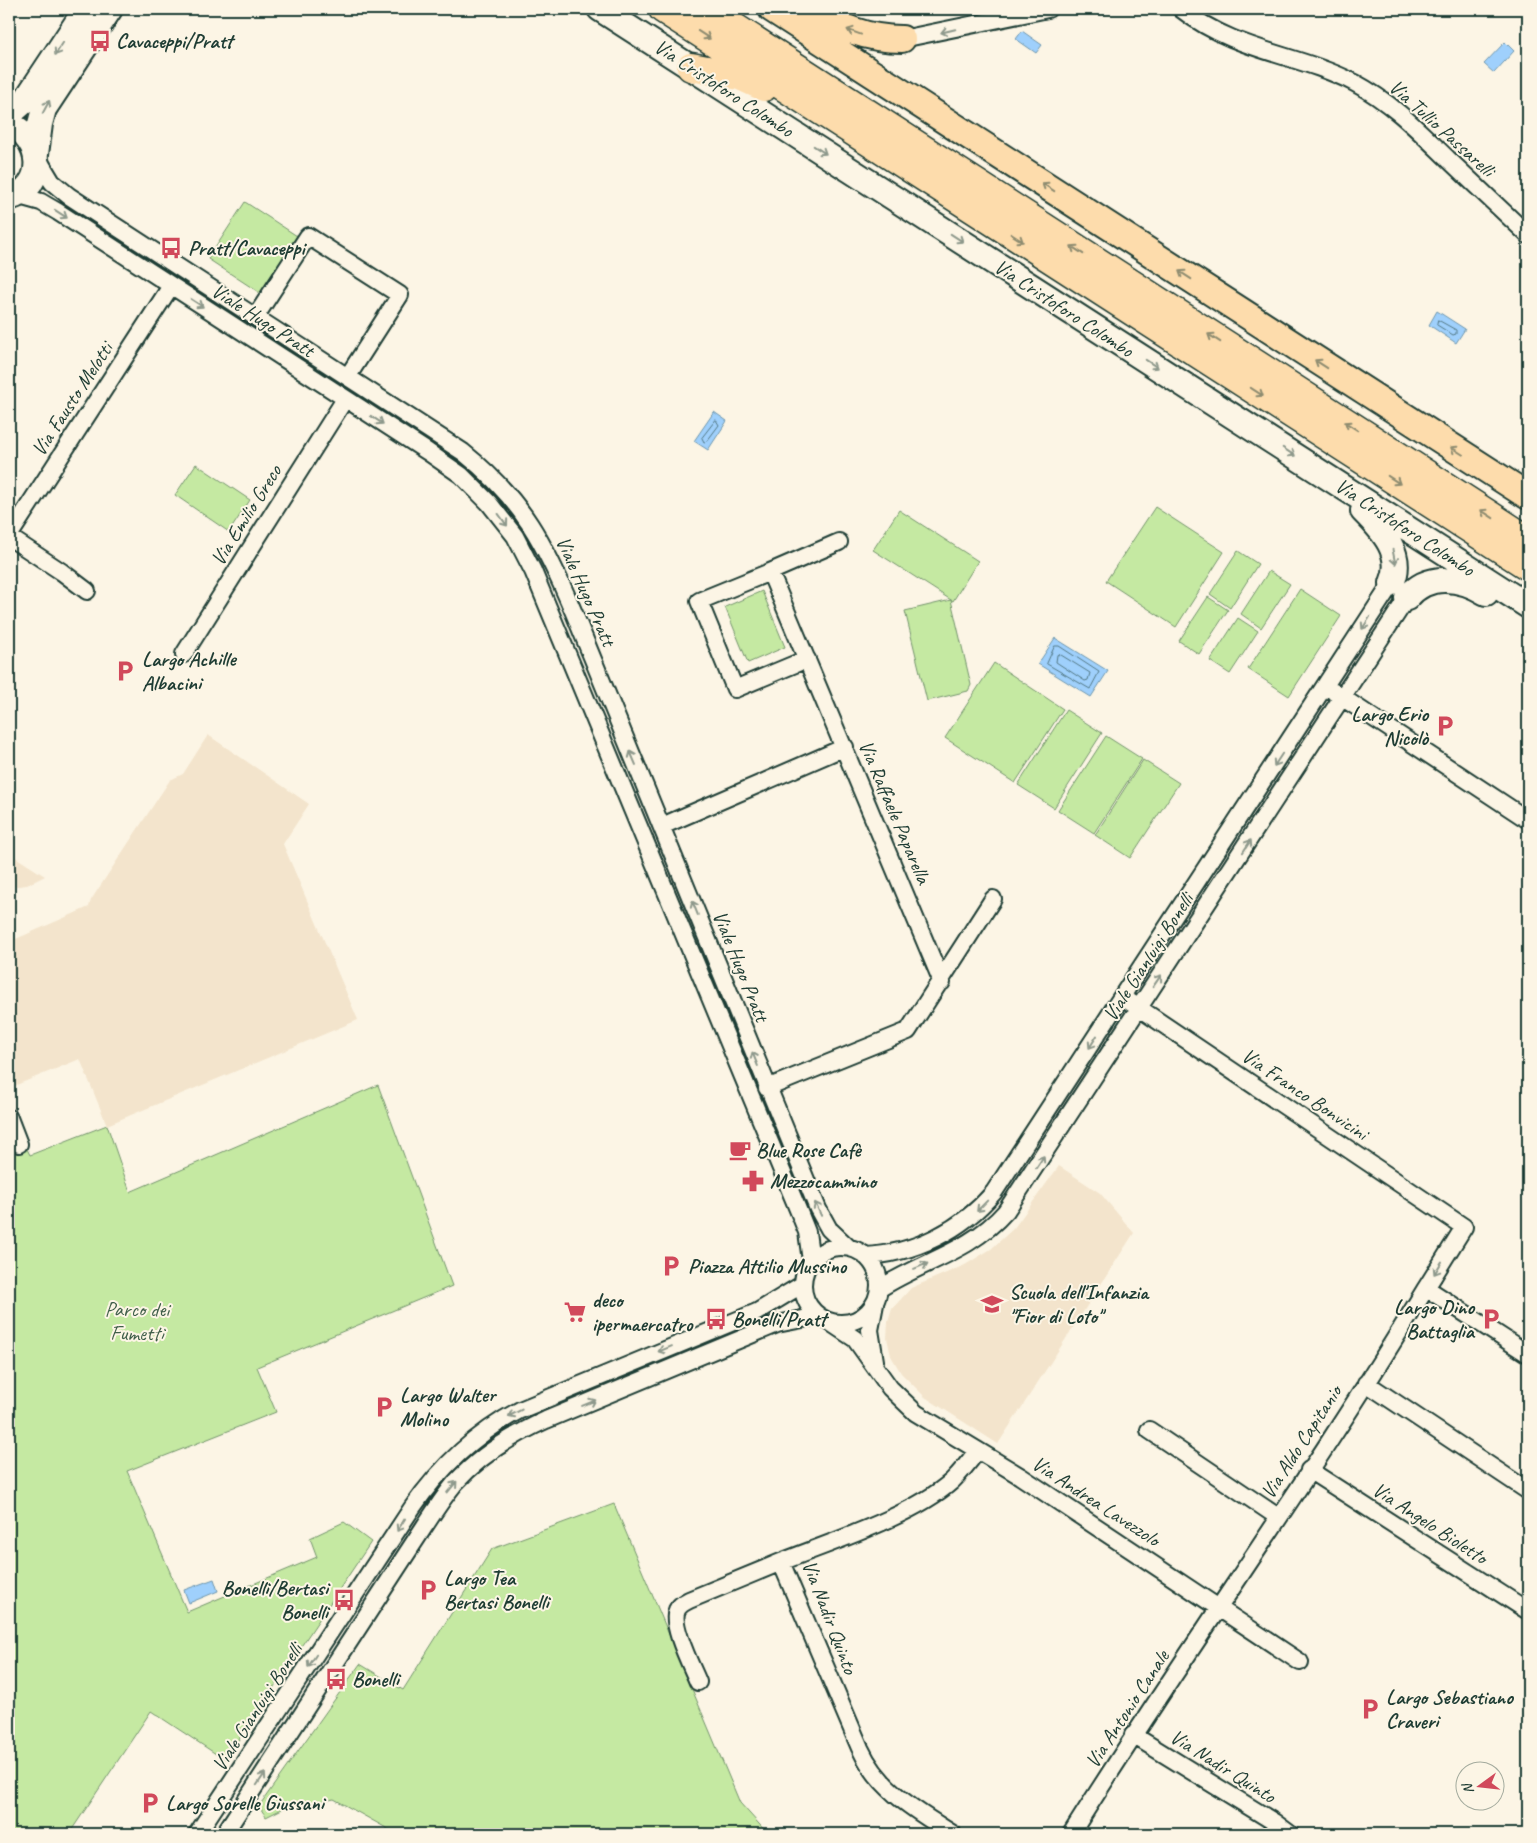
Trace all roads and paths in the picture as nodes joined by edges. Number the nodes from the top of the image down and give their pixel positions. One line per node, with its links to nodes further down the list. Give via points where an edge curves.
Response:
1 (86, 9): 12 (main road, one-way to 12, via 25,101)
2 (110, 9): 14 (main road, one-way to 2, via 44,109)
3 (600, 9): 11 (main road, Via Cristoforo Colombo)
4 (663, 9): 15 (highway, Via Cristoforo Colombo, one-way to 15)
5 (706, 9): 25 (highway, one-way to 5)
6 (772, 9): 23 (main road, one-way to 6)
7 (812, 9): 10 (main road, one-way to 7, via 860,34)
8 (1048, 9): 10 (street, one-way to 10)
9 (1181, 9): 17 (street, Via Tullio Passarelli, via 1236,42 1342,78 1376,96 1419,130)
10 (902, 39)
11 (691, 67): 15 (highway, via 751,80); 22 (main road, Via Cristoforo Colombo, one-way to 22)
12 (9, 115)
13 (9, 124): 14 (main road, via 28,137)
14 (36, 154): 16 (main road, via 34,177 27,187); 19 (street, Viale Hugo Pratt, via 52,182 69,196)
15 (903, 164): 27 (highway, Via Cristoforo Colombo, one-way to 27)
16 (12, 197): 18 (street, Viale Hugo Pratt, one-way to 18, via 48,206)
17 (1528, 235)
18 (171, 286): 21 (street, Viale Hugo Pratt, one-way to 21); 24 (street, Via Fausto Melotti)
19 (256, 316): 20 (street, Viale Hugo Pratt); 20 (street, via 308,236 400,295)
20 (348, 376): 39 (street, Viale Hugo Pratt, one-way to 20, via 559,576 530,522 494,477 471,458)
21 (345, 399): 33 (street, Via Emilio Greco); 49 (street, Viale Hugo Pratt, one-way to 49, via 461,475 499,514 524,552 795,1201 806,1232)
22 (1332, 480): 29 (main road, one-way to 29, via 1387,538 1395,560); 31 (main road, Via Cristoforo Colombo)
23 (1528, 496)
24 (9, 536): 30 (street)
25 (1528, 540)
26 (839, 542): 28 (street)
27 (1528, 566)
28 (770, 572): 34 (street, Via Raffaele Paparella); 34 (street, via 699,601 735,689)
29 (1399, 590): 32 (main road, via 1441,580 1458,580); 35 (street, Viale Gianluigi Bonelli, one-way to 35); 36 (street, Viale Gianluigi Bonelli)
30 (86, 591)
31 (1528, 606)
32 (1528, 617)
33 (184, 654)
34 (807, 659): 37 (street, Via Raffaele Paparella)
35 (1325, 686): 36 (street); 42 (street, Viale Gianluigi Bonelli, one-way to 42)
36 (1342, 697): 38 (street); 43 (street, Viale Gianluigi Bonelli, one-way to 36)
37 (845, 747): 39 (street); 41 (street, Via Raffaele Paparella)
38 (1528, 820)
39 (662, 826): 44 (street, Viale Hugo Pratt, one-way to 39)
40 (992, 899): 41 (street)
41 (942, 982): 44 (street, via 908,1031)
42 (1122, 996): 43 (street, Via Franco Bonvicini); 48 (street, Viale Gianluigi Bonelli, one-way to 48, via 1007,1175 982,1207 940,1236 895,1252)
43 (1138, 1008): 51 (street, Via Franco Bonvicini, one-way to 51, via 1464,1227); 52 (street, Viale Gianluigi Bonelli, one-way to 43, via 906,1272 960,1249 1001,1217 1039,1164)
44 (767, 1088): 47 (street, Viale Hugo Pratt, one-way to 44, via 821,1215)
45 (9, 1118): 46 (street)
46 (19, 1144)
47 (848, 1247): 48 (street); 49 (street, via 824,1250)
48 (864, 1256): 52 (street, via 876,1272)
49 (811, 1261): 50 (street)
50 (804, 1284): 53 (street, via 807,1301); 68 (street, Viale Gianluigi Bonelli, one-way to 68, via 757,1312 520,1410 454,1456 412,1508)
51 (1422, 1294): 54 (street); 56 (street, Via Aldo Capitanio)
52 (877, 1295): 53 (street, via 869,1311 859,1318 847,1323); 55 (street, via 870,1330)
53 (825, 1319): 55 (street, Via Andrea Lavezzolo, via 855,1339); 69 (street, Viale Gianluigi Bonelli, one-way to 53, via 424,1527 447,1493 469,1470 513,1438 546,1420 777,1324)
54 (1525, 1351)
55 (876, 1368): 58 (street, Via Andrea Lavezzolo, via 907,1406)
56 (1366, 1383): 59 (street, Via Aldo Capitanio); 60 (street)
57 (1149, 1430): 61 (street)
58 (977, 1451): 62 (street, Via Nadir Quinto, via 951,1482 925,1500); 63 (street, Via Andrea Lavezzolo)
59 (1309, 1470): 61 (street, Via Aldo Capitanio); 64 (street, Via Angelo Bioletto)
60 (1528, 1491)
61 (1278, 1516): 63 (street, Via Aldo Capitanio)
62 (781, 1562): 66 (street, via 679,1607 677,1626); 70 (street, Via Nadir Quinto, via 872,1771 897,1798)
63 (1219, 1607): 65 (street, Via Andrea Lavezzolo); 67 (street, Via Antonio Canale)
64 (1528, 1612)
65 (1300, 1662)
66 (698, 1682)
67 (1133, 1735): 71 (street, Via Antonio Canale); 72 (street, Via Nadir Quinto)
68 (197, 1834)
69 (224, 1834)
70 (953, 1834)
71 (1071, 1834)
72 (1290, 1834)

